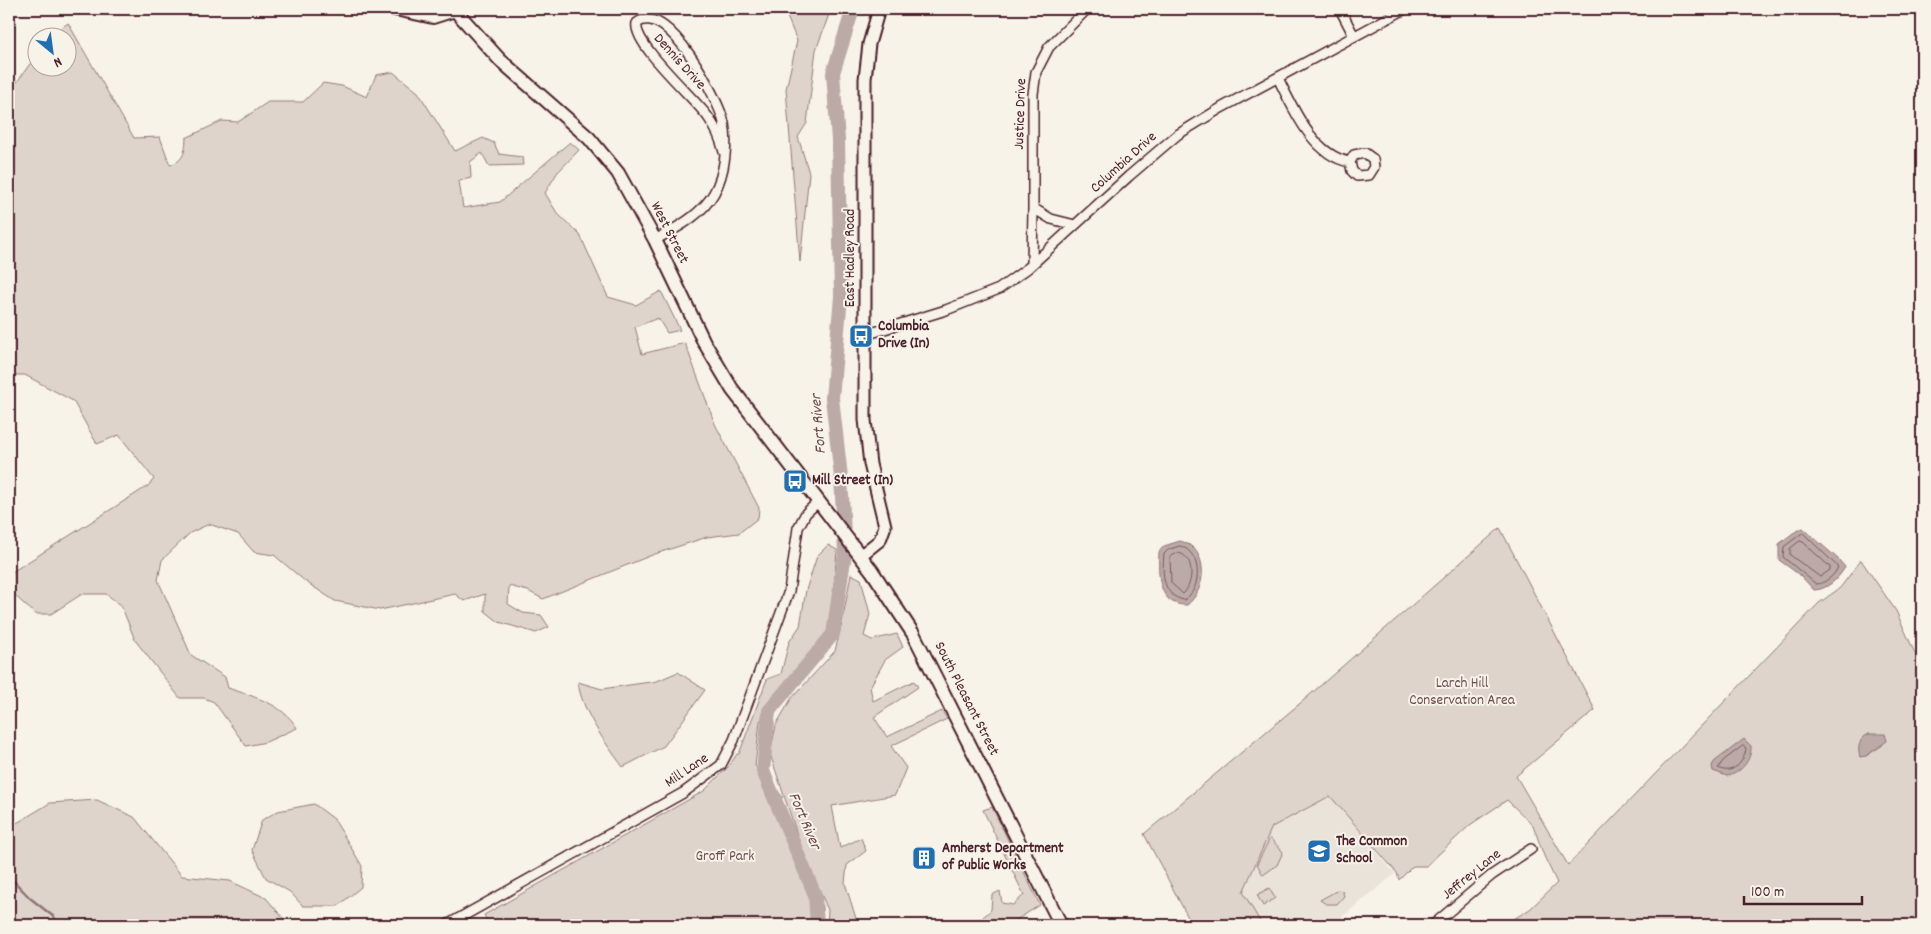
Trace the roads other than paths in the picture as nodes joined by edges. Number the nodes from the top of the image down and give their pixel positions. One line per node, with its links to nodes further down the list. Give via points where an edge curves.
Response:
1 (395, 9): 2 (main road, via 433,17)
2 (454, 9): 15 (main road, West Street, via 495,54 596,145 622,180)
3 (879, 9): 17 (street, East Hadley Road, via 869,44 865,79)
4 (1087, 9): 13 (street, Justice Drive, via 1048,47 1036,72 1033,94)
5 (1340, 9): 9 (street)
6 (1405, 9): 9 (street, Columbia Drive)
7 (653, 10): 11 (street, Dennis Drive, via 638,22 638,36 707,116)
8 (676, 24): 11 (street, Dennis Drive, via 714,94 724,122)
9 (1354, 36): 10 (street, Columbia Drive)
10 (1278, 78): 12 (street, via 1311,134 1331,154); 14 (street, Columbia Drive, via 1177,134)
11 (724, 152): 15 (street, Dennis Drive, via 719,181 706,204 685,222)
12 (1350, 162)
13 (1033, 208): 14 (street, via 1051,219); 16 (street, Justice Drive)
14 (1075, 225): 16 (street, Columbia Drive)
15 (655, 240): 18 (main road, West Street, via 719,367 749,413)
16 (1032, 264): 17 (street, Columbia Drive, via 992,293)
17 (865, 335): 19 (street, East Hadley Road, via 865,431 886,526 880,540)
18 (818, 502): 19 (main road, South Pleasant Street); 21 (street, Mill Lane, via 808,510 798,528 789,591 734,740 721,765 684,793)
19 (857, 552): 22 (main road, South Pleasant Street, via 923,651)
20 (1531, 849): 23 (street, Jeffrey Lane, via 1492,875)
21 (447, 925)
22 (1061, 925)
23 (1433, 925)

